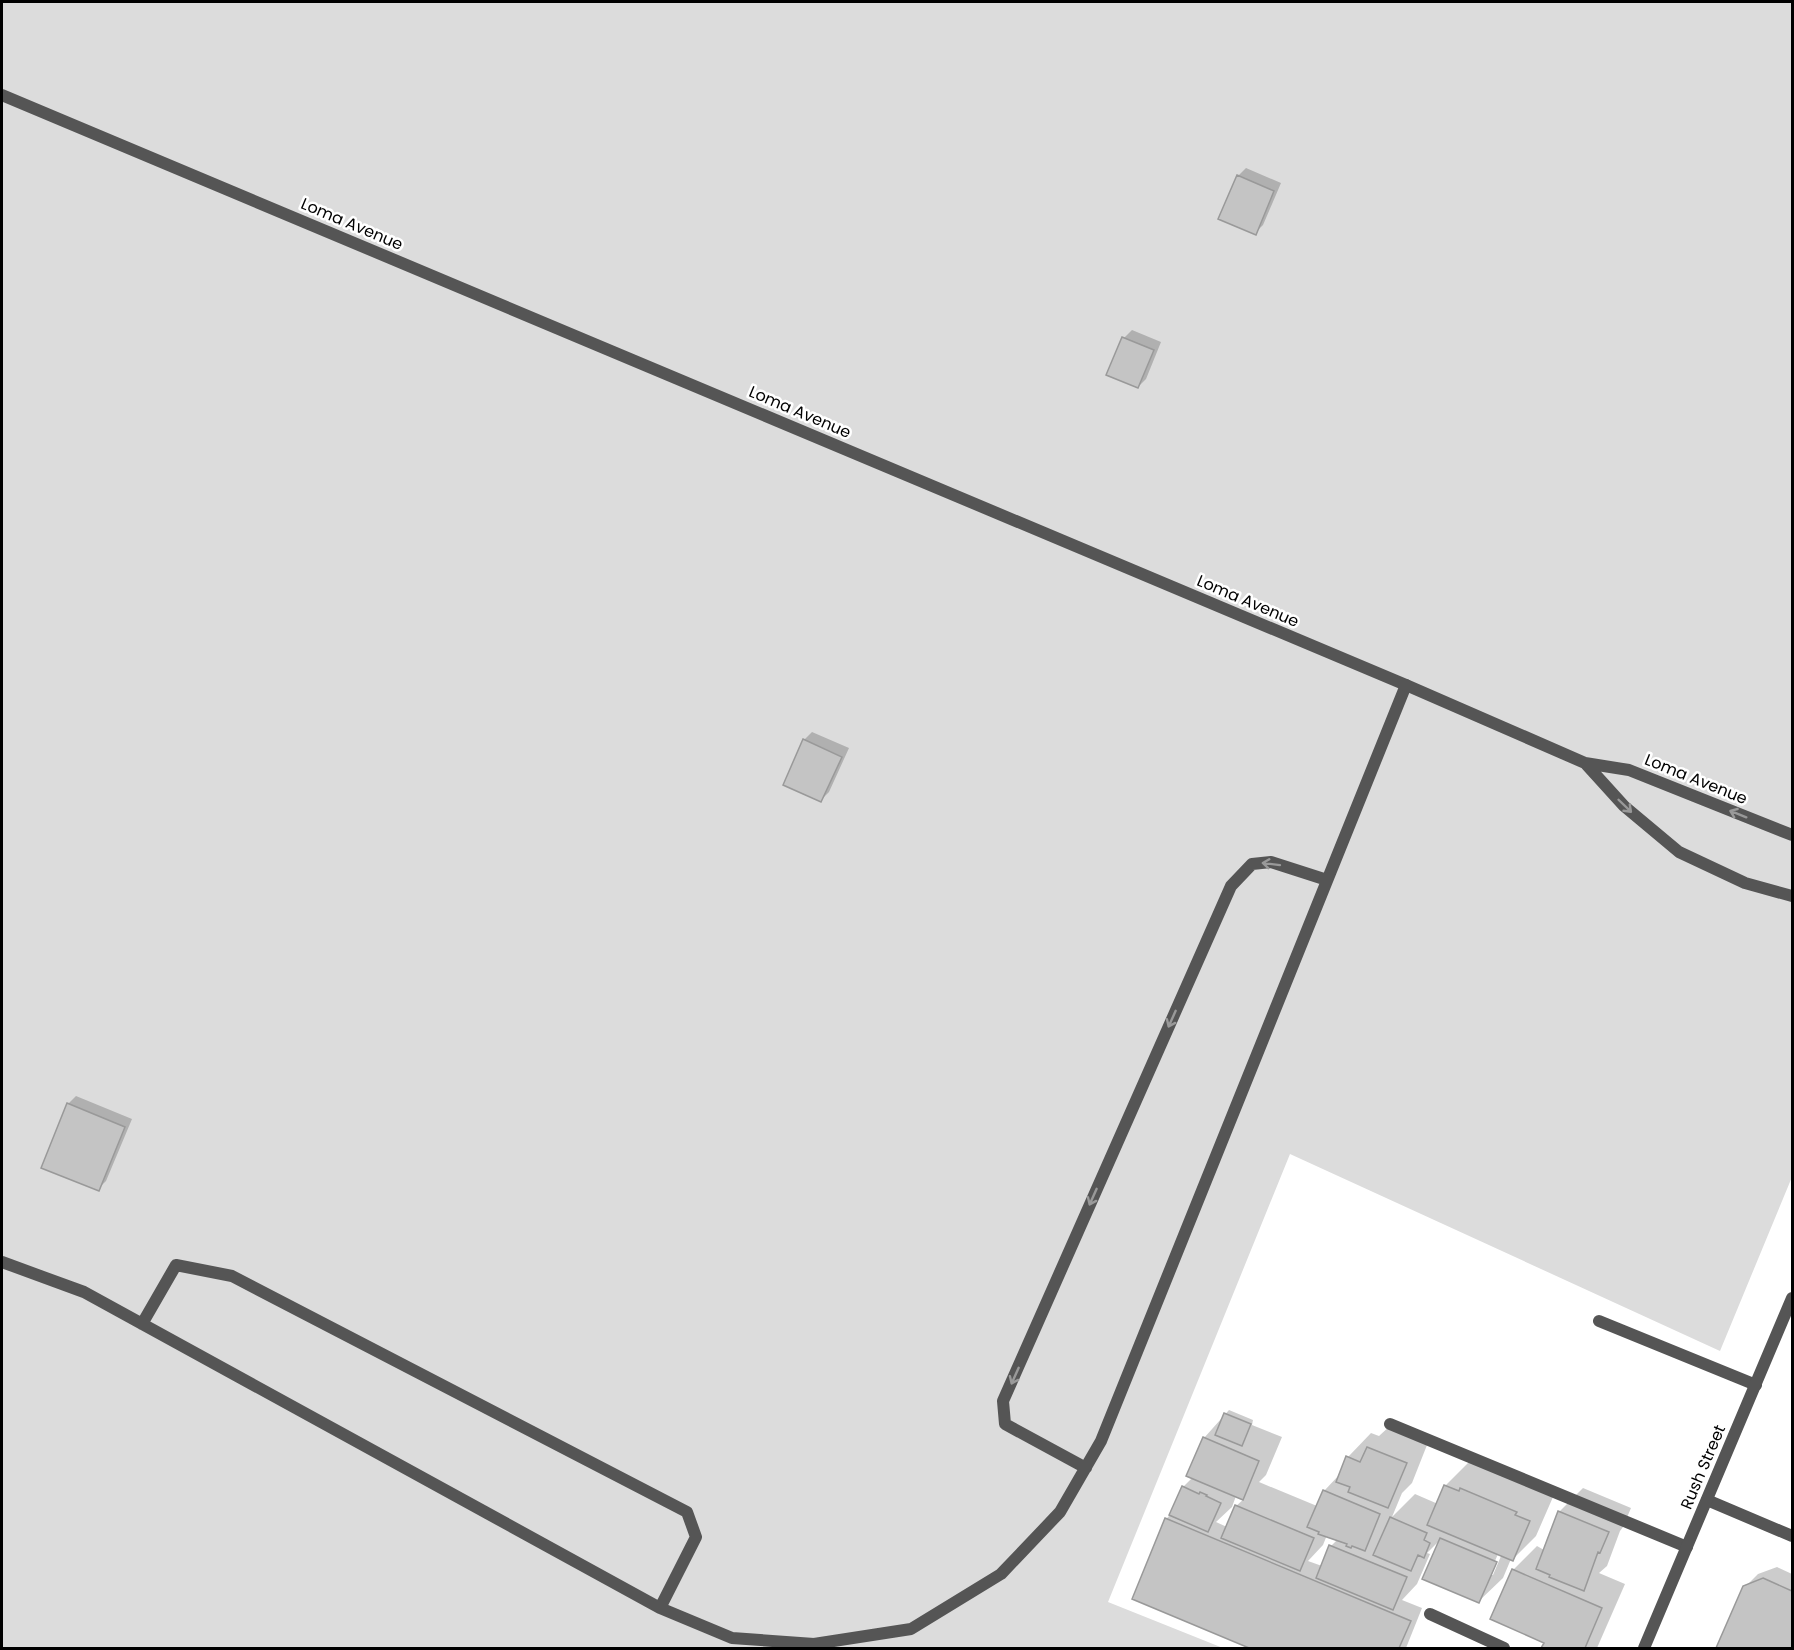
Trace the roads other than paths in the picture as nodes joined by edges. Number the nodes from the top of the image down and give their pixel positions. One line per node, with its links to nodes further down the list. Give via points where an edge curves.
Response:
1 (2, 95): 2 (street, Loma Avenue)
2 (1406, 685): 3 (street, Loma Avenue); 5 (street)
3 (1585, 763): 4 (street, Loma Avenue, one-way to 3, via 1629,770); 6 (street, Loma Avenue, one-way to 6, via 1624,806 1679,852 1745,883)
4 (1792, 835)
5 (1327, 880): 13 (street, via 1106,1430); 13 (street, one-way to 13, via 1271,862 1252,864 1231,886 1004,1401 1005,1424)
6 (1792, 896)
7 (2, 1262): 10 (street, via 84,1292)
8 (1792, 1298): 11 (street, Rush Street)
9 (1599, 1321): 11 (street)
10 (142, 1324): 17 (street); 17 (street, via 177,1265 232,1276 687,1512 696,1537)
11 (1756, 1385): 14 (street, Rush Street)
12 (1390, 1424): 16 (street)
13 (1086, 1467): 17 (street, via 1060,1512 1001,1574 911,1629 814,1644 732,1638)
14 (1707, 1500): 15 (street); 16 (street, Rush Street)
15 (1792, 1536)
16 (1687, 1547): 20 (street, Rush Street)
17 (660, 1608)
18 (1430, 1614): 19 (street)
19 (1504, 1648)
20 (1644, 1648)

